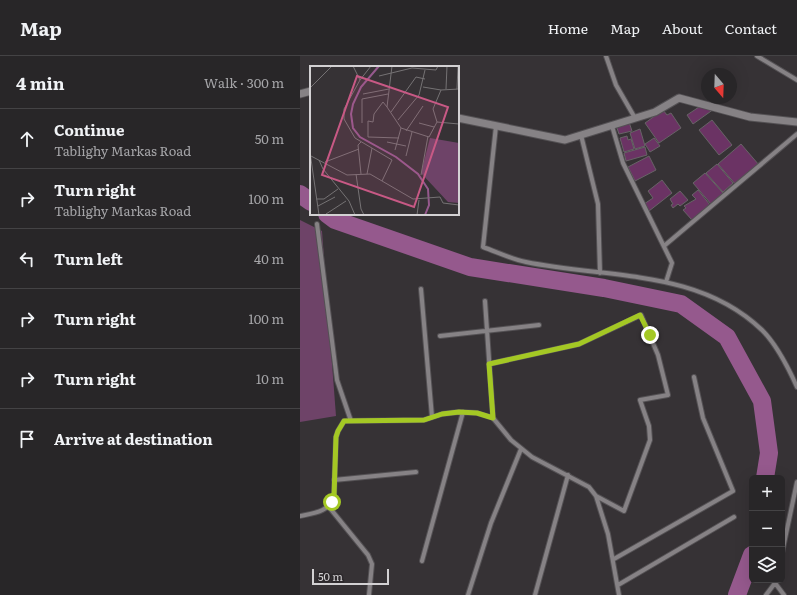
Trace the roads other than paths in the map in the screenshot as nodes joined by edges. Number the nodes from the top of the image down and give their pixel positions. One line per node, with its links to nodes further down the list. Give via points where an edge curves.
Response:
1 (606, 56): 7 (street, via 616,85)
2 (758, 56): 3 (street)
3 (797, 80)
4 (310, 91): 5 (street)
5 (300, 94)
6 (459, 118): 9 (street)
7 (635, 118): 8 (street, via 655,112 680,98 750,117); 10 (street)
8 (797, 122)
9 (496, 125): 12 (street, via 565,140); 15 (street, via 483,247 525,262)
10 (612, 126): 12 (street); 14 (street, via 623,163)
11 (797, 134): 14 (street)
12 (581, 135): 15 (street, via 598,204)
13 (317, 224): 28 (street, via 337,380)
14 (664, 246): 16 (street, via 672,263)
15 (600, 273): 16 (street)
16 (666, 282): 24 (street, via 701,291 747,318 767,336 786,364)
17 (421, 289): 26 (street)
18 (486, 301): 20 (street)
19 (539, 325): 20 (street)
20 (488, 332): 21 (street); 22 (street)
21 (440, 336)
22 (489, 364): 27 (street); 34 (street, via 579,344 640,315 658,355 668,395 640,400 649,426 650,440 624,511)
23 (694, 378): 39 (street, via 703,418 733,491)
24 (797, 387)
25 (463, 412): 26 (street); 27 (street); 40 (street)
26 (432, 417): 28 (street, via 424,420)
27 (493, 418): 29 (street)
28 (351, 421): 32 (street, via 344,421 338,431)
29 (521, 449): 31 (street, via 532,458); 45 (street, via 491,523)
30 (416, 472): 32 (street)
31 (568, 475): 34 (street, via 589,487); 46 (street)
32 (334, 480): 35 (street, via 334,496)
33 (797, 482): 38 (street)
34 (596, 496): 39 (street)
35 (329, 507): 36 (street); 44 (street, via 368,555 372,564)
36 (300, 516)
37 (734, 517): 43 (street)
38 (783, 547)
39 (614, 559): 43 (street)
40 (422, 561)
41 (775, 583): 48 (street)
42 (777, 583): 49 (street)
43 (618, 585): 47 (street)
44 (370, 595)
45 (468, 595)
46 (535, 595)
47 (619, 595)
48 (766, 595)
49 (784, 595)

